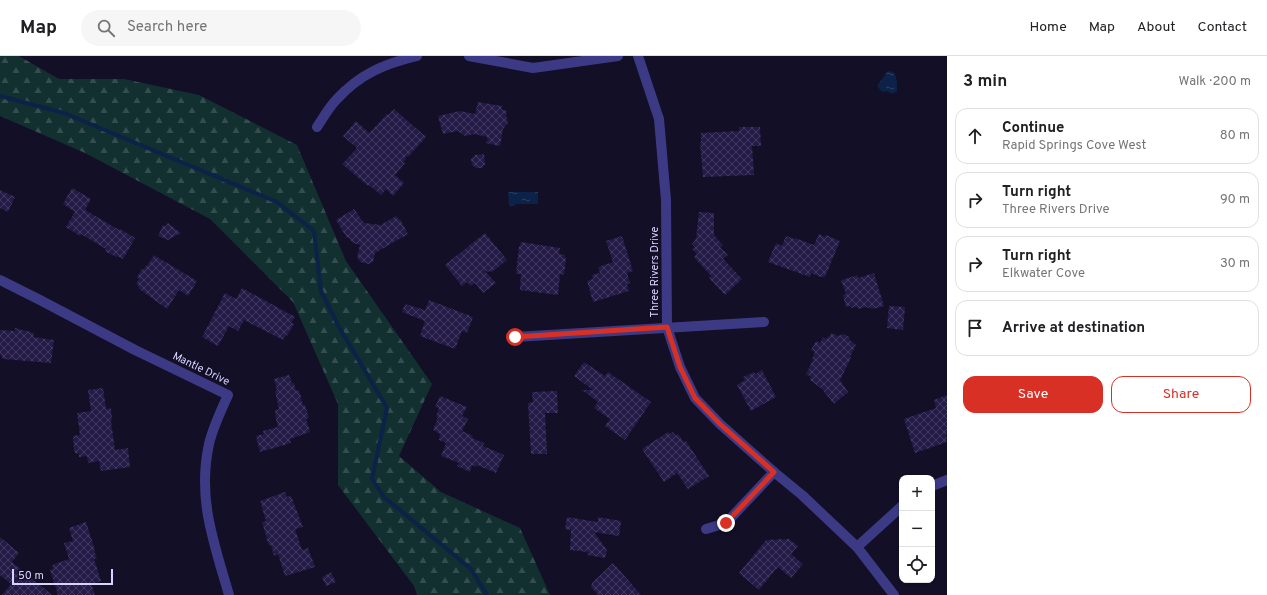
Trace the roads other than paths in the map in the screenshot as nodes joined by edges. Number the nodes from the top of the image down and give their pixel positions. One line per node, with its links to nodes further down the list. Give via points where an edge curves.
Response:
1 (417, 56): 5 (street, via 394,62 360,77 336,100)
2 (469, 56): 3 (street, via 533,68)
3 (618, 56)
4 (638, 56): 8 (street, Three Rivers Drive, via 659,119 666,200)
5 (317, 127)
6 (0, 280): 16 (street, Mantle Drive, via 228,396 210,444 205,492 207,517)
7 (764, 322): 8 (street)
8 (667, 327): 9 (street); 10 (street, Three Rivers Drive, via 680,367 695,398)
9 (515, 337)
10 (774, 472): 14 (street, via 726,523); 15 (street, Three Rivers Drive)
11 (947, 480): 12 (street)
12 (935, 485)
13 (899, 509): 15 (street)
14 (706, 529)
15 (857, 547): 17 (street, Three Rivers Drive)
16 (229, 595)
17 (894, 595)

